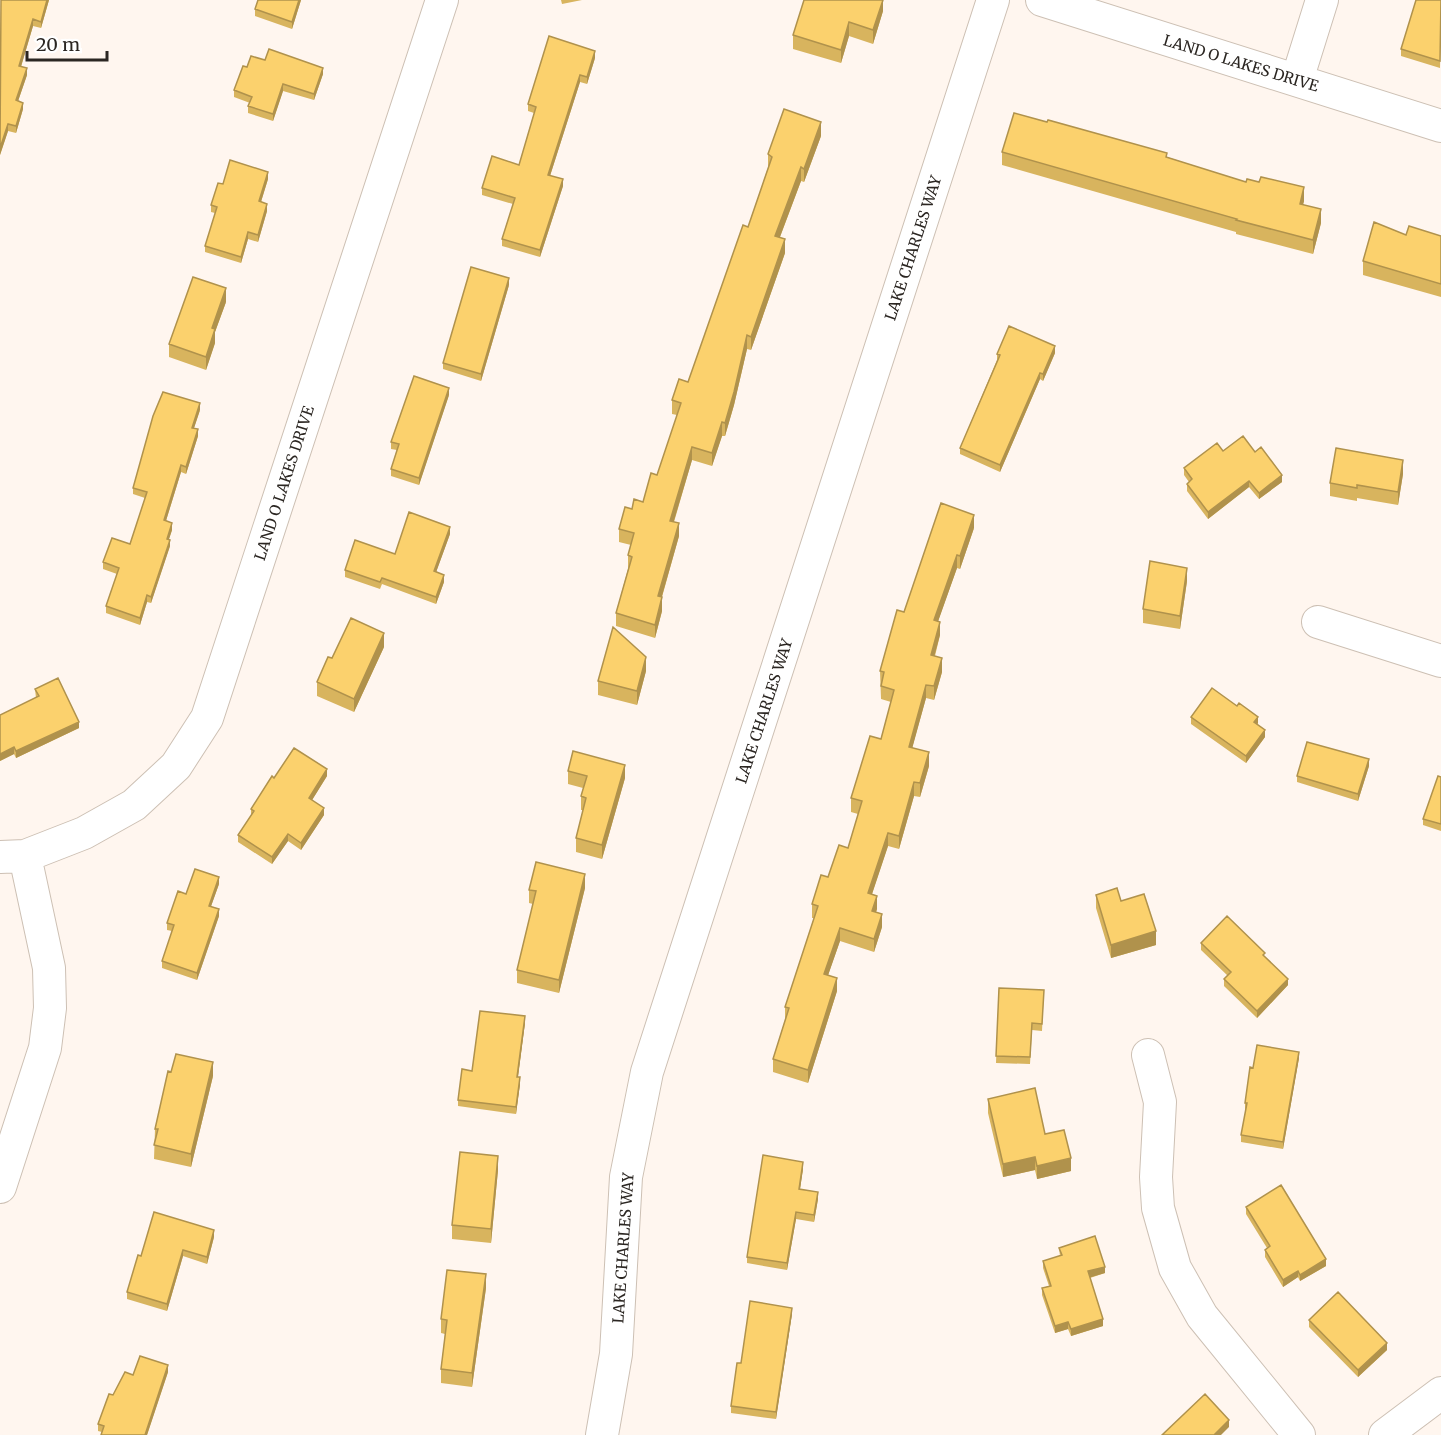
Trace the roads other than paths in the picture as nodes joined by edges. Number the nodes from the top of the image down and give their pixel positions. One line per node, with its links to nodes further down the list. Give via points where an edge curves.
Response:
1 (442, 0): 9 (street, LAND O LAKES DRIVE, via 207,718 176,766 134,805 84,833)
2 (993, 0): 13 (street, LAKE CHARLES WAY, via 648,1072 626,1177 616,1354)
3 (1042, 0): 5 (street, LAND O LAKES DRIVE)
4 (1322, 0): 5 (street)
5 (1297, 80): 6 (street, LAND O LAKES DRIVE)
6 (1441, 126)
7 (1318, 622): 8 (street)
8 (1441, 661)
9 (12, 856): 11 (street, via 49,968 50,1008 45,1048)
10 (1148, 1055): 14 (street, via 1160,1102 1158,1208 1175,1268 1202,1316)
11 (0, 1187)
12 (1441, 1393): 15 (street)
13 (602, 1435)
14 (1299, 1435)
15 (1385, 1435)

